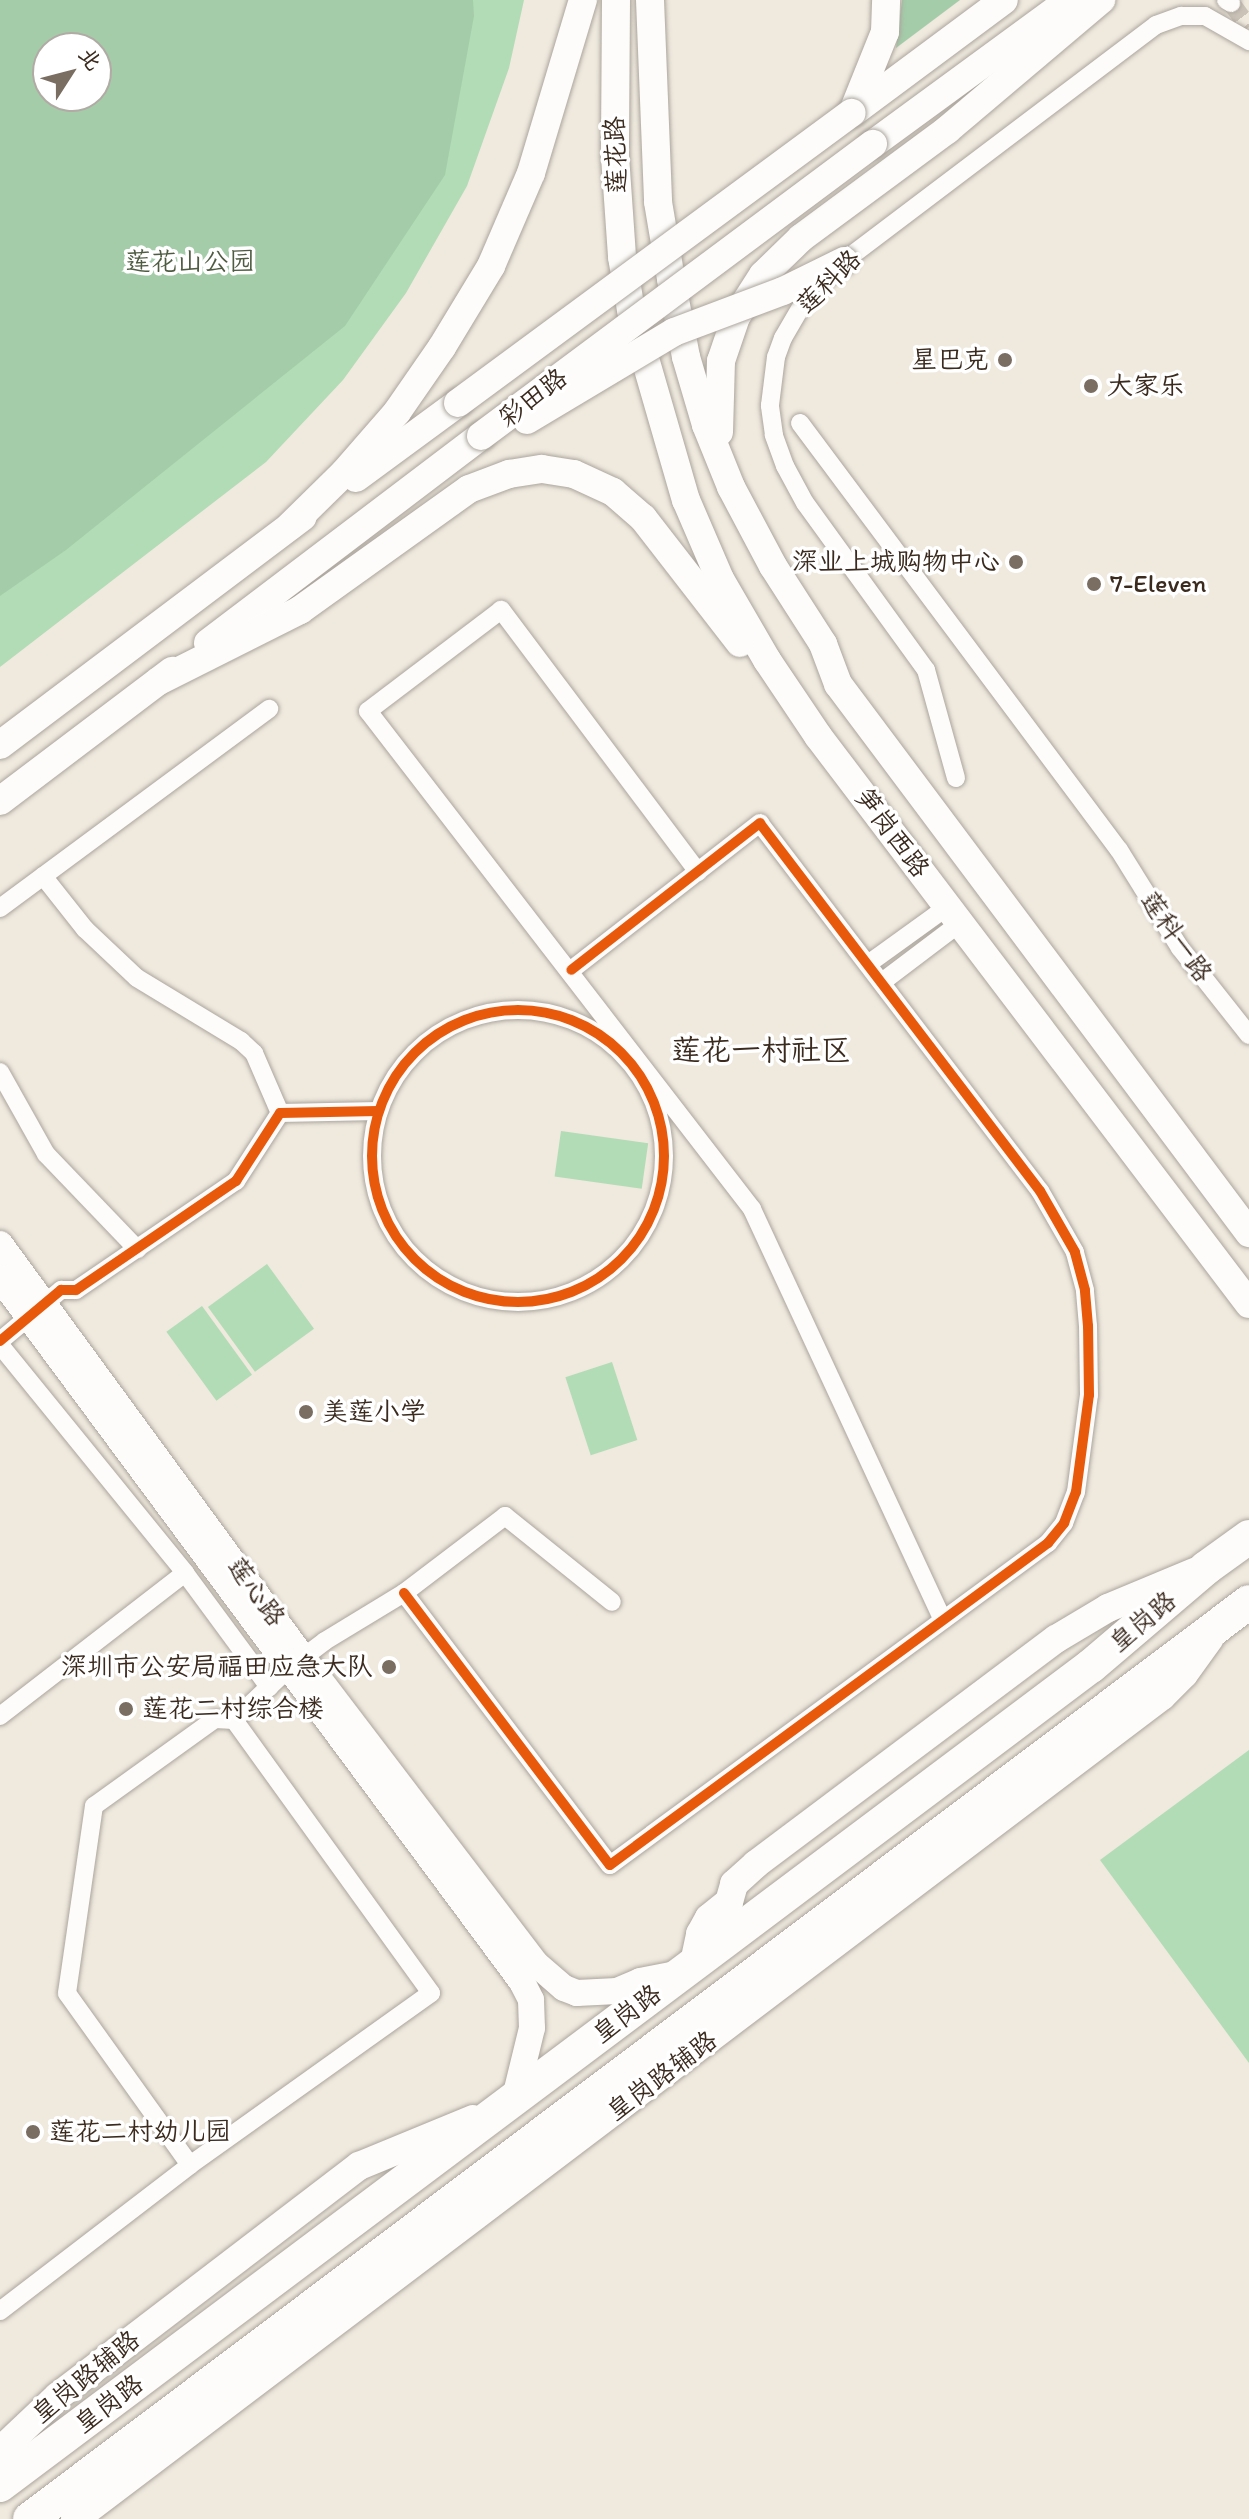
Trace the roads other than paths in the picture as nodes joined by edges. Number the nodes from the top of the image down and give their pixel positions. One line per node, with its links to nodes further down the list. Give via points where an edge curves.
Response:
1 (583, 0): 16 (main road, via 531,173 491,266 397,412)
2 (616, 0): 12 (main road, 莲花路, via 615,156)
3 (650, 0): 11 (main road, 莲花路, via 658,202)
4 (886, 0): 9 (main road, via 885,32)
5 (1004, 0): 9 (main road, 彩田路)
6 (1070, 0): 14 (main road, 彩田路, bridge)
7 (1101, 0): 15 (main road, via 947,130 801,238 749,292 728,338 718,386 719,433)
8 (1249, 41): 10 (street, 莲科路, via 1205,16 1181,16 1156,25)
9 (852, 113): 16 (main road, 彩田路, bridge)
10 (844, 261): 14 (main road, bridge, via 783,291 674,332 533,418); 21 (street, 莲科路, via 805,300 783,338 772,378 774,435 805,503 926,670)
11 (671, 279): 15 (main road, 笋岗西路, via 686,357)
12 (631, 310): 19 (main road, 笋岗西路, via 701,539 754,639)
13 (800, 423): 30 (street, 莲科一路, via 1108,835 1180,948)
14 (481, 436): 17 (main road, 彩田路)
15 (731, 487): 34 (main road, 笋岗西路, via 823,644 838,684)
16 (290, 526): 20 (main road, 彩田路)
17 (159, 681): 19 (main road, via 300,610 469,489 542,469 574,474 613,492 643,518); 22 (main road, 彩田路)
18 (269, 709): 24 (street)
19 (818, 736): 26 (main road, 笋岗西路)
20 (0, 745)
21 (956, 778)
22 (0, 801)
23 (698, 872): 27 (street, via 760,823); 28 (street); 28 (street, via 501,610 368,711)
24 (43, 876): 25 (street); 33 (street, via 85,929 137,978 254,1053)
25 (0, 908)
26 (954, 915): 27 (street); 29 (street); 38 (main road, 笋岗西路)
27 (868, 964): 29 (street)
28 (571, 970): 46 (street, via 752,1209)
29 (882, 982): 46 (street, via 1040,1191 1075,1252 1085,1290 1089,1395 1076,1492 1064,1523 1048,1543)
30 (1249, 1035)
31 (0, 1072): 36 (street, via 46,1154)
32 (378, 1111): 32 (street, via 371,1161 381,1210 407,1252 445,1284 492,1302 540,1303 586,1288 624,1260 652,1221 665,1174 662,1126 645,1081 614,1044 572,1019 525,1009 477,1014 434,1035 399,1068); 33 (street)
33 (280, 1113): 36 (street, via 236,1181)
34 (1249, 1233)
35 (0, 1244): 39 (main road, 莲心路)
36 (137, 1249): 39 (street, via 76,1290 61,1290)
37 (0, 1278): 39 (main road, 莲心路)
38 (1249, 1304)
39 (36, 1309): 40 (street); 47 (main road, 莲心路)
40 (0, 1343): 42 (street)
41 (1249, 1537): 50 (highway, 皇岗路, via 1091,1666)
42 (185, 1573): 47 (street); 48 (street)
43 (404, 1593): 44 (street, via 505,1516); 46 (street, via 610,1865); 47 (street)
44 (612, 1602)
45 (1240, 1609): 56 (highway, 皇岗路); 57 (main road, 皇岗路辅路, via 1162,1696)
46 (943, 1620)
47 (287, 1671): 49 (street); 50 (main road, 莲心路, via 547,1975 577,1993 597,1994); 51 (main road, 莲心路, via 522,1982 531,2000 532,2028)
48 (0, 1716)
49 (234, 1720): 52 (street, via 215,1719 94,1806 67,1993); 52 (street, via 431,1993)
50 (688, 1968): 51 (highway, 皇岗路)
51 (507, 2104): 54 (main road, 皇岗路辅路, via 359,2166 58,2396); 55 (highway, 皇岗路)
52 (190, 2165): 53 (street)
53 (2, 2304)
54 (0, 2451)
55 (0, 2485)
56 (30, 2519)
57 (75, 2519)

